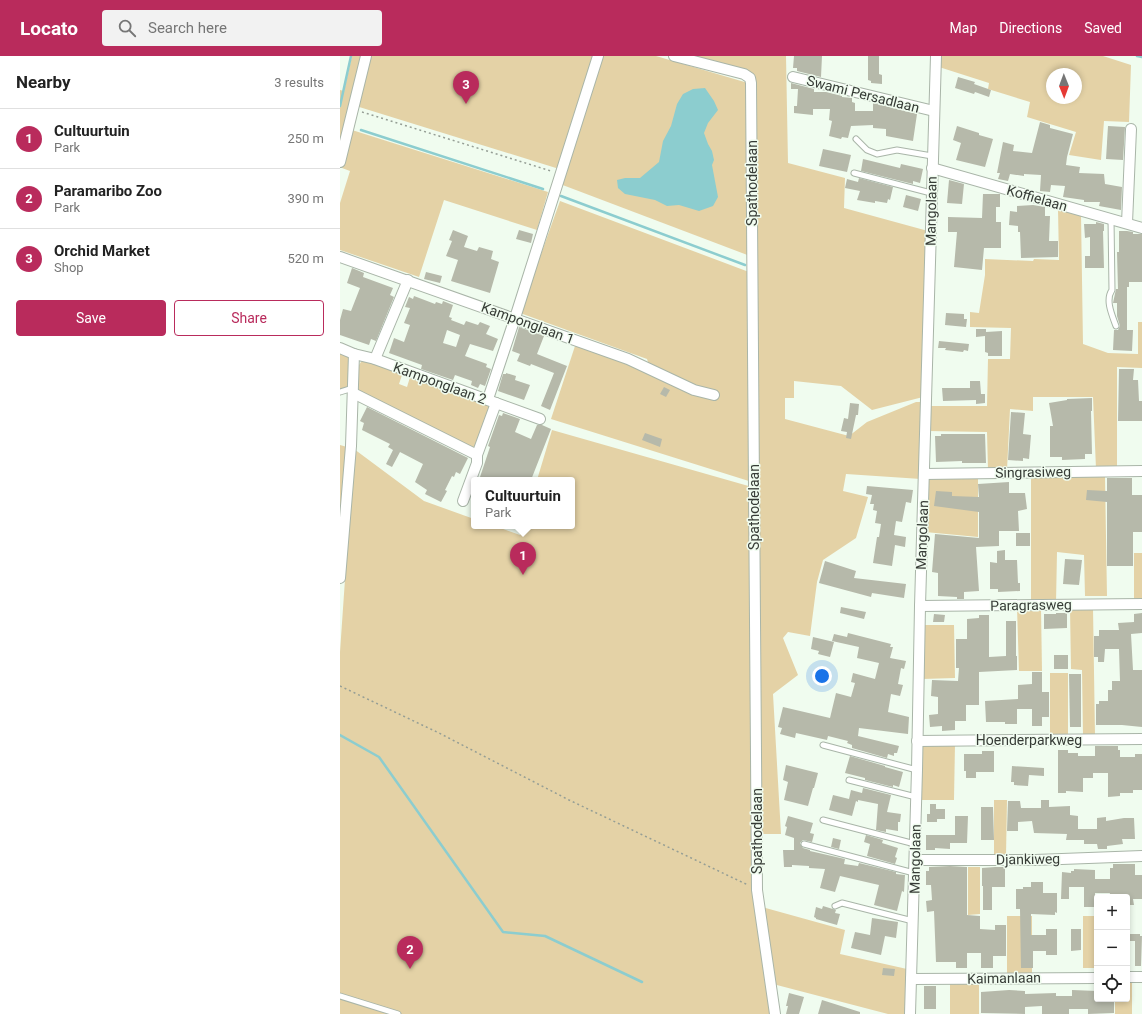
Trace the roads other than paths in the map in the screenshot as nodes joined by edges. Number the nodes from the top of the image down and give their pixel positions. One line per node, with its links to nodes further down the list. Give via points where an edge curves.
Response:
1 (366, 56): 10 (street)
2 (598, 56): 19 (street)
3 (674, 56): 58 (street, Spathodelaan, via 744,74 750,78 751,83 757,890)
4 (936, 56): 6 (street, Mangolaan)
5 (793, 77): 6 (street, Swami Persadlaan)
6 (934, 111): 9 (street, Mangolaan)
7 (1131, 129): 15 (street)
8 (856, 139): 9 (lane, via 867,150 877,154 897,150)
9 (932, 156): 11 (street, Mangolaan)
10 (340, 162)
11 (932, 168): 13 (street, Mangolaan); 14 (street, Koffielaan)
12 (854, 173): 13 (lane)
13 (931, 193): 31 (street, Mangolaan)
14 (1111, 219): 15 (street, Koffielaan); 20 (lane, via 1112,290 1109,305)
15 (1127, 224): 16 (street, Koffielaan)
16 (1142, 228)
17 (340, 257): 18 (street, Kamponglaan 1)
18 (408, 280): 19 (street, Kamponglaan 1); 23 (street)
19 (515, 318): 26 (street, Kamponglaan 1, via 628,359 694,390); 27 (street)
20 (1116, 326)
21 (340, 348): 22 (street, Kamponglaan 2)
22 (354, 354): 23 (street, Kamponglaan 2); 24 (street)
23 (375, 359): 27 (street, Kamponglaan 2)
24 (353, 391): 25 (lane); 29 (street); 35 (street)
25 (340, 392)
26 (714, 394)
27 (492, 401): 28 (street, Kamponglaan 2); 29 (street)
28 (540, 419)
29 (476, 455): 32 (street, via 477,463)
30 (1142, 471): 31 (street, Singrasiweg)
31 (924, 474): 37 (street, Mangolaan)
32 (472, 477)
33 (471, 479): 34 (street)
34 (463, 501)
35 (340, 578)
36 (1142, 604): 37 (street, Paragrasweg)
37 (920, 606): 39 (street, Mangolaan)
38 (1142, 739): 39 (street, Hoenderparkweg)
39 (917, 740): 41 (street, Mangolaan)
40 (823, 745): 41 (lane)
41 (917, 770): 43 (street, Mangolaan)
42 (849, 780): 43 (lane)
43 (916, 797): 46 (street, Mangolaan)
44 (823, 820): 46 (lane)
45 (804, 844): 49 (lane)
46 (915, 844): 48 (street, Mangolaan)
47 (1142, 856): 48 (street, Djankiweg, via 1035,860)
48 (915, 860): 49 (street, Mangolaan)
49 (914, 873): 51 (street, Mangolaan)
50 (835, 906): 51 (lane, via 842,903)
51 (913, 921): 55 (street, Mangolaan)
52 (1130, 977): 53 (street)
53 (1142, 977)
54 (1094, 978): 55 (street, Kaimanlaan)
55 (911, 979): 59 (street, Mangolaan)
56 (340, 996): 57 (lane)
57 (398, 1014)
58 (775, 1014)
59 (910, 1014)

